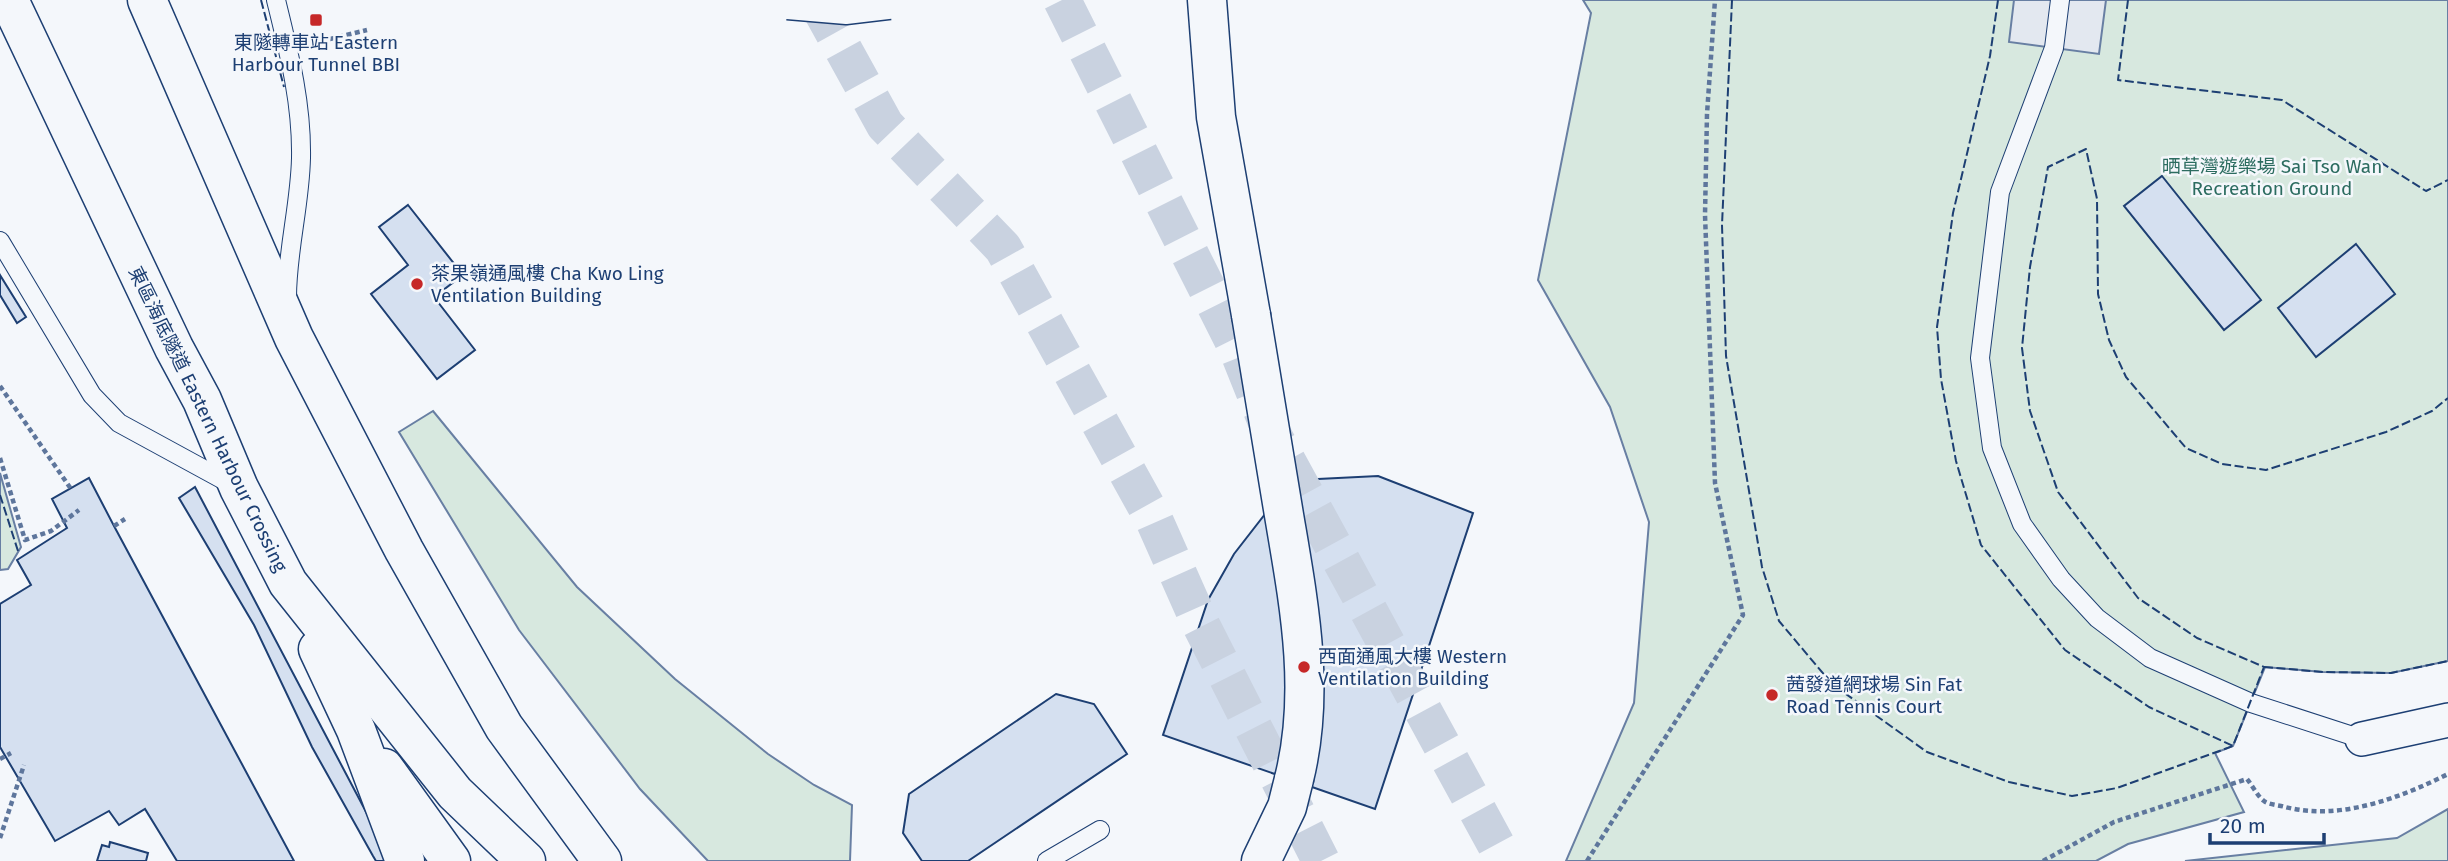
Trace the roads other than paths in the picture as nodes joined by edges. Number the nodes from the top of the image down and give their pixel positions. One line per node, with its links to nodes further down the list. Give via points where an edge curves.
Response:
1 (9, 0): 12 (highway, 東區海底隧道 Eastern Harbour Crossing, via 202,400)
2 (147, 0): 9 (highway)
3 (163, 0): 9 (lane)
4 (276, 0): 11 (lane, via 296,80 299,122 298,204 287,277)
5 (788, 0): 6 (highway, bridge, via 847,5)
6 (889, 0)
7 (1207, 0): 25 (highway, bridge, via 1216,117 1300,618 1306,700 1294,779 1278,829)
8 (2060, 0): 17 (lane, via 2054,48 2000,192 1980,358 1992,448 2022,524 2096,618 2150,658 2251,703)
9 (181, 74): 11 (highway)
10 (0, 241): 12 (lane, via 92,395 119,423)
11 (294, 338): 14 (highway)
12 (239, 488): 13 (highway, 東區海底隧道 Eastern Harbour Crossing)
13 (288, 583): 16 (highway); 21 (highway, 東區海底隧道 Eastern Harbour Crossing, via 455,793)
14 (457, 647): 22 (highway, via 504,727); 23 (highway)
15 (2448, 720): 17 (street)
16 (356, 730): 19 (highway); 20 (highway)
17 (2362, 739)
18 (1100, 830): 24 (lane)
19 (405, 861)
20 (451, 861)
21 (526, 861)
22 (602, 861)
23 (628, 861)
24 (1047, 861)
25 (1261, 861)

